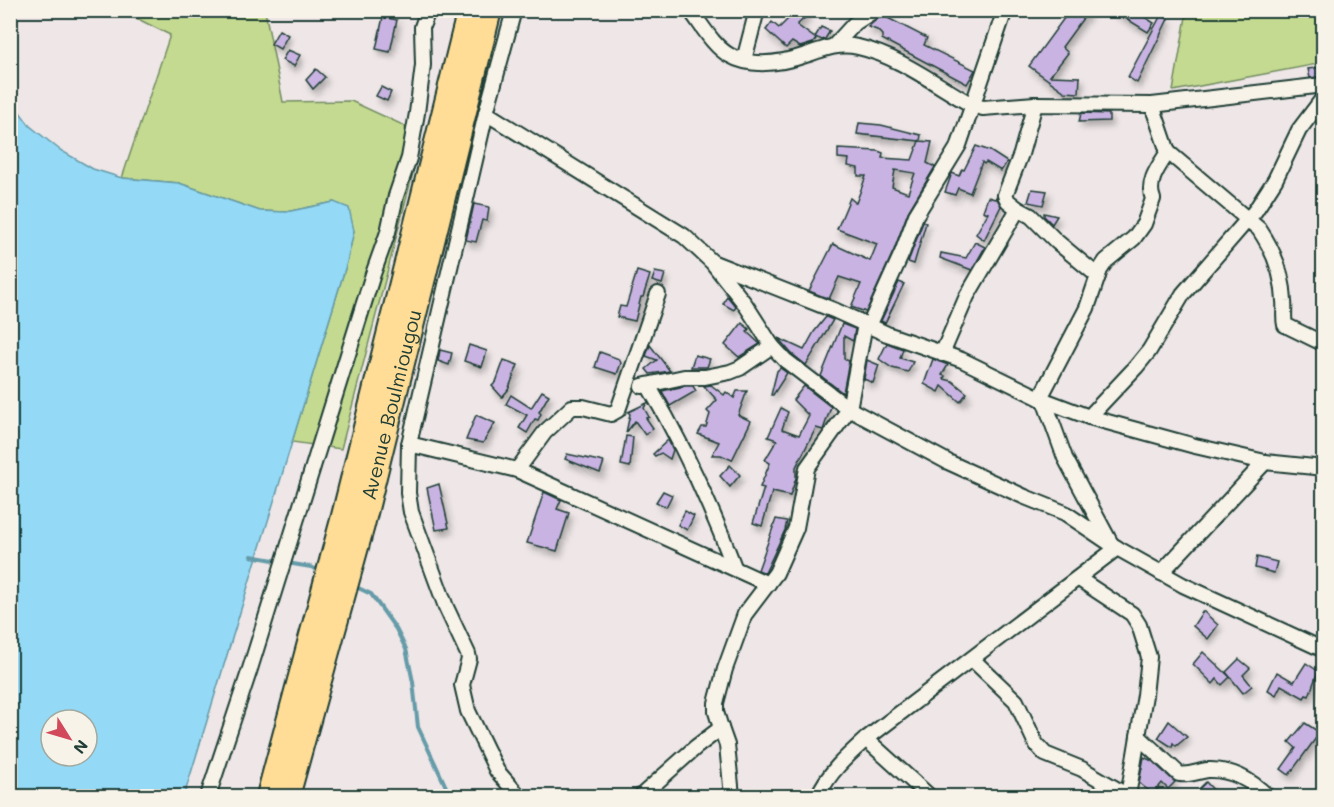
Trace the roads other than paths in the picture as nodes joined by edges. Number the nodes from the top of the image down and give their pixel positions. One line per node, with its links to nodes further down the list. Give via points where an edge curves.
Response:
1 (428, 10): 48 (street, via 422,27 423,65 409,158)
2 (470, 10): 36 (highway, Avenue Boulmiougou)
3 (489, 10): 36 (highway, Avenue Boulmiougou)
4 (514, 10): 16 (street)
5 (690, 10): 10 (street, via 723,50)
6 (757, 10): 10 (street)
7 (875, 10): 9 (street, via 855,23)
8 (1005, 10): 14 (street)
9 (834, 46): 10 (street, via 775,64); 14 (street, via 857,47 879,54)
10 (744, 60)
11 (1323, 85): 15 (street)
12 (1323, 97): 19 (street, via 1299,130 1266,195)
13 (1035, 104): 14 (street, via 998,108); 15 (street); 18 (street, via 1005,195)
14 (972, 105): 23 (street, via 958,145 916,215)
15 (1152, 105): 17 (street)
16 (486, 112): 20 (street, via 663,221); 32 (street)
17 (1168, 152): 19 (street); 21 (street, via 1151,182 1153,199 1144,224 1134,238 1106,261)
18 (1018, 209): 21 (street); 26 (street, via 967,296)
19 (1247, 220): 24 (street, via 1259,229 1274,254 1282,281 1285,325); 31 (street, via 1183,294 1149,351)
20 (712, 262): 23 (street); 25 (street)
21 (1098, 276): 29 (street)
22 (658, 294): 28 (street)
23 (867, 325): 26 (street); 30 (street)
24 (1323, 344)
25 (772, 346): 27 (street, via 730,372); 30 (street, via 800,373)
26 (942, 354): 29 (street, via 982,368)
27 (648, 385): 28 (street); 38 (street, via 716,520)
28 (626, 393): 35 (street, via 615,413 572,407 546,432)
29 (1042, 399): 31 (street); 37 (street, via 1065,458)
30 (849, 409): 37 (street, via 948,462 1065,513); 41 (street, via 807,468 796,528)
31 (1089, 417): 33 (street)
32 (409, 444): 35 (street); 51 (street, via 411,512 446,608 468,654 462,685 468,711 497,771)
33 (1265, 462): 34 (street); 39 (street)
34 (1323, 468)
35 (517, 470): 38 (street)
36 (353, 523): 42 (highway, Avenue Boulmiougou)
37 (1114, 546): 39 (street); 40 (street)
38 (734, 567): 41 (street)
39 (1161, 573): 43 (street)
40 (1079, 579): 44 (street); 46 (street, via 1132,614 1139,625 1149,657)
41 (768, 584): 45 (street, via 746,614 725,669 716,704)
42 (328, 616): 49 (highway, Avenue Boulmiougou); 50 (highway, Avenue Boulmiougou)
43 (1323, 650)
44 (972, 659): 47 (street); 56 (street, via 1016,701 1036,744 1045,754 1082,768)
45 (721, 728): 52 (street); 53 (street, via 727,745)
46 (1138, 736): 56 (street); 57 (street, via 1179,774 1227,771 1243,777)
47 (866, 739): 54 (street, via 835,767); 55 (street)
48 (208, 796)
49 (269, 796)
50 (287, 796)
51 (519, 796)
52 (641, 796)
53 (732, 796)
54 (818, 796)
55 (929, 796)
56 (1128, 796)
57 (1268, 796)

